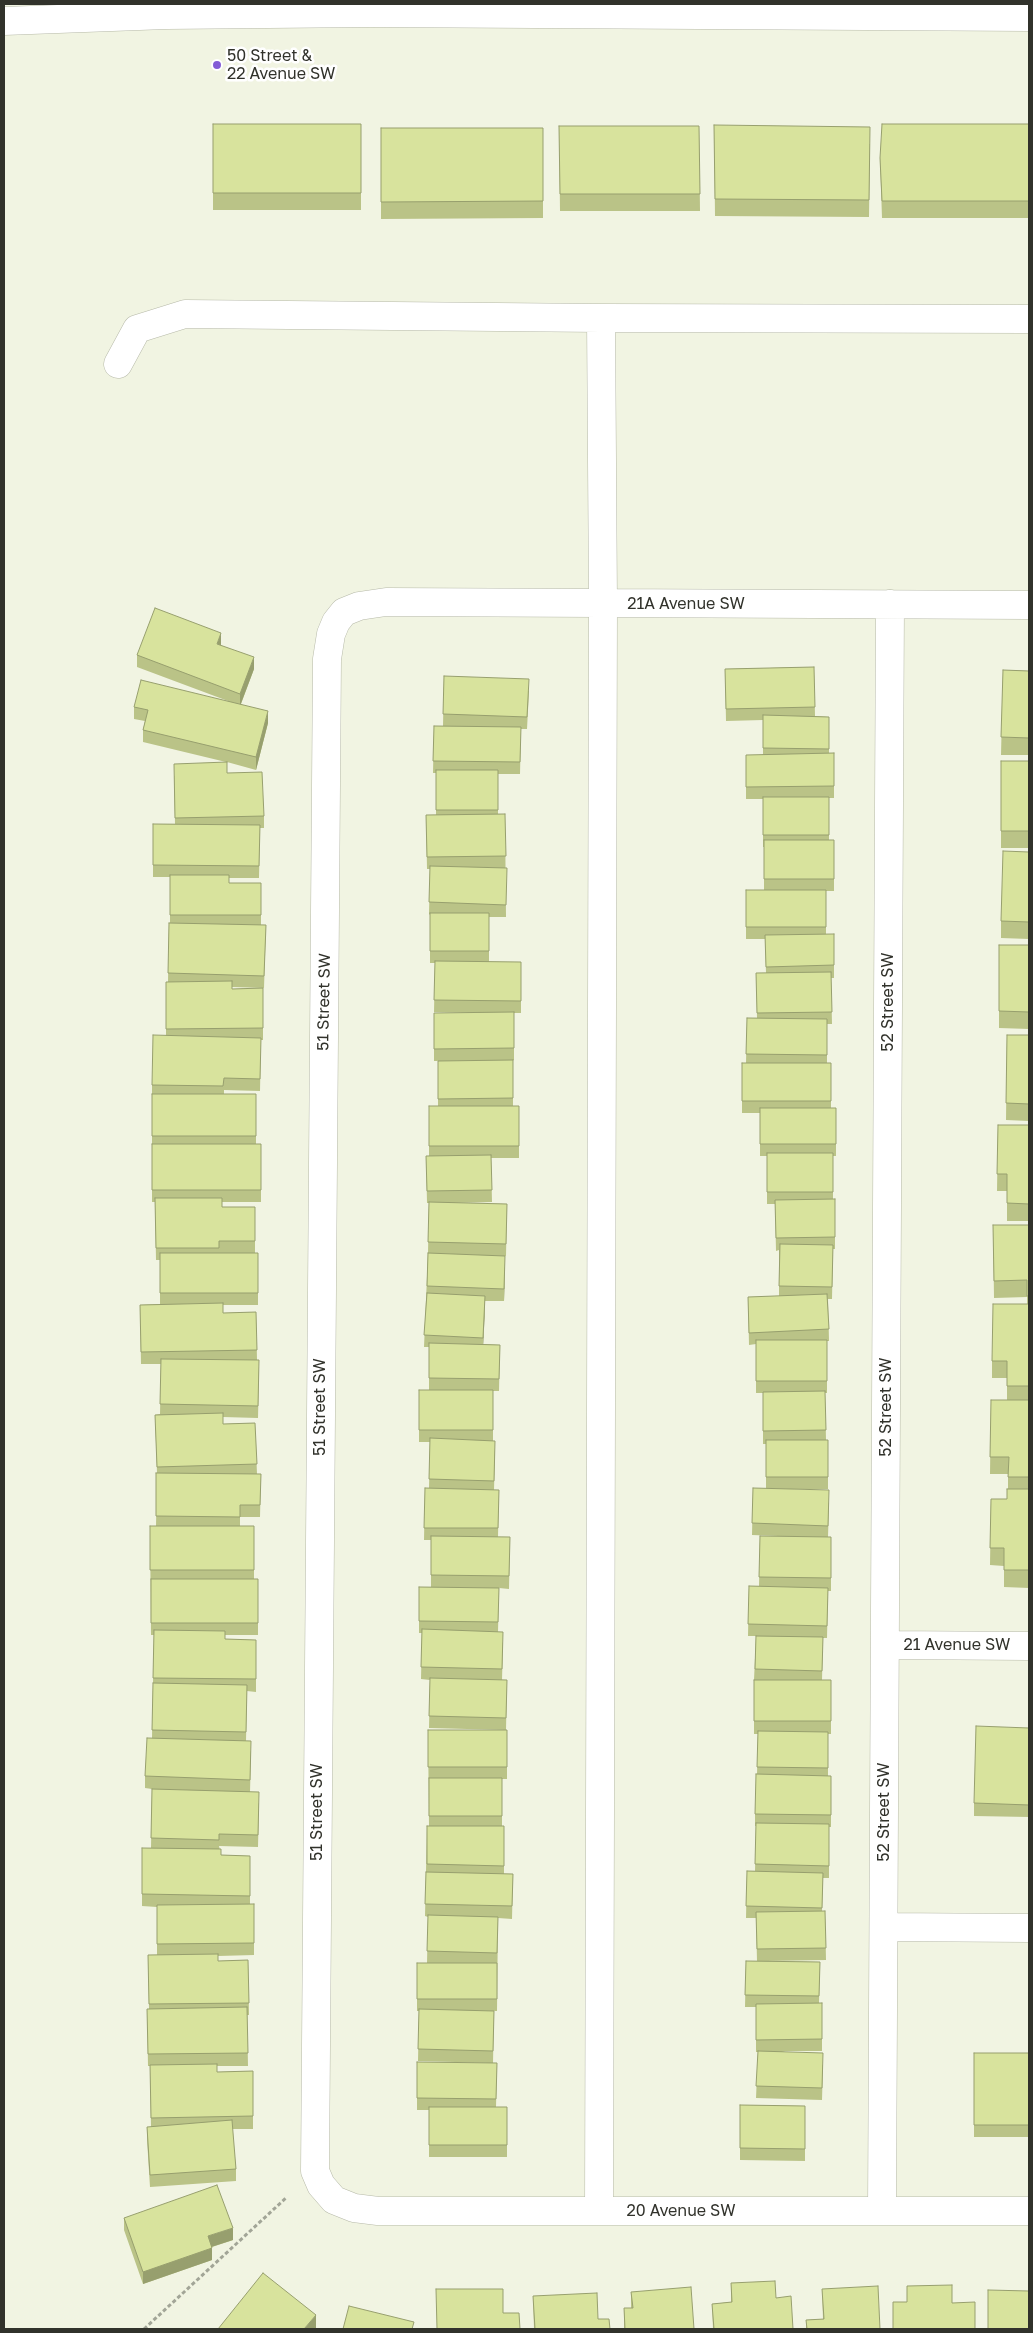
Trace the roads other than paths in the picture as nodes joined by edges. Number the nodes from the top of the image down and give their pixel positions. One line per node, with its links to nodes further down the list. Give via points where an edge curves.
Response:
1 (1029, 17): 2 (street, via 360,14 166,15)
2 (4, 21)
3 (601, 318): 4 (street); 5 (street, via 185,314 137,329); 6 (street)
4 (1029, 318)
5 (118, 364)
6 (603, 604): 7 (street, 21A Avenue SW); 9 (street, 21A Avenue SW, via 386,602); 15 (street)
7 (890, 604): 8 (street, 21A Avenue SW); 10 (street, 52 Street SW)
8 (1029, 605)
9 (344, 612): 14 (street, 51 Street SW, via 331,634 327,659 315,2171 321,2186)
10 (886, 1645): 11 (street, 21 Avenue SW); 12 (street, 52 Street SW)
11 (1029, 1646)
12 (884, 1927): 13 (street); 16 (street, 52 Street SW)
13 (1029, 1928)
14 (334, 2200): 15 (street, 20 Avenue SW, via 354,2208 378,2210)
15 (599, 2210): 16 (street, 20 Avenue SW)
16 (882, 2210): 17 (street, 20 Avenue SW)
17 (1029, 2211)

